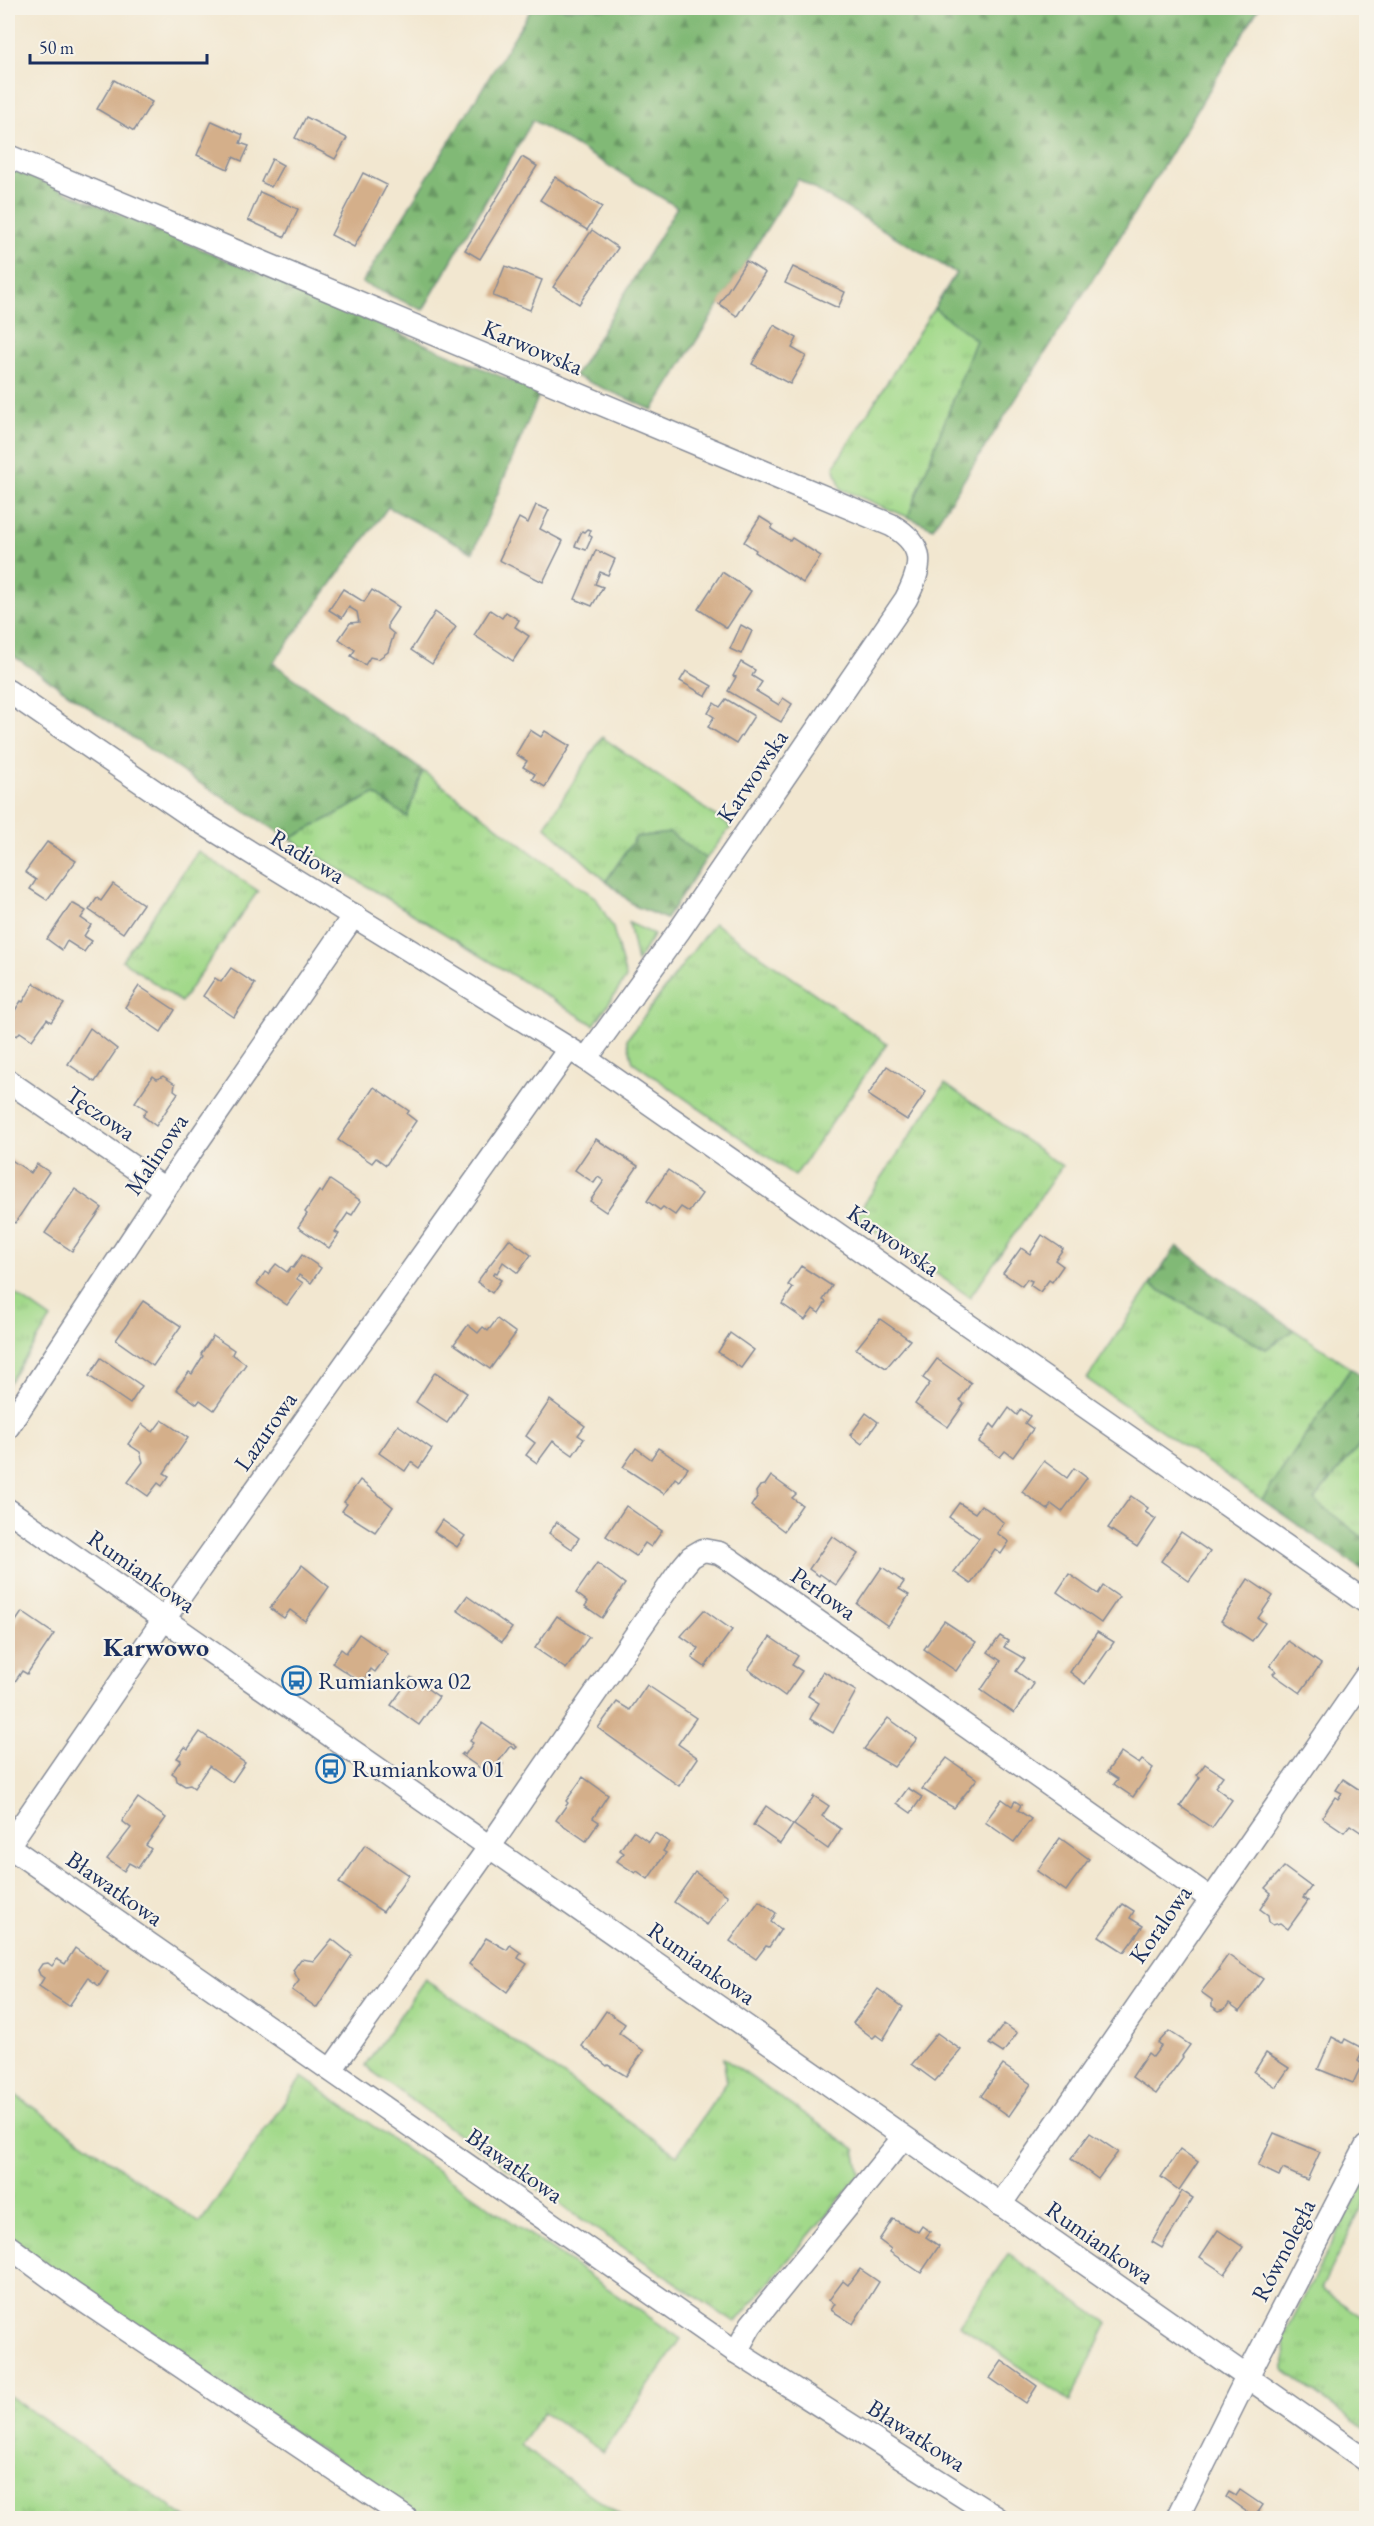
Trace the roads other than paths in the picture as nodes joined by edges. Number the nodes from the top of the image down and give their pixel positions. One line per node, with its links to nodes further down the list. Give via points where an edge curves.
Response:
1 (8, 156): 4 (street, Karwowska, via 891,525 915,545 918,569 906,599 679,931)
2 (8, 691): 3 (street, Radiowa, via 188,814)
3 (354, 915): 4 (street, Radiowa); 6 (street, Malinowa)
4 (578, 1054): 9 (street, Karwowska); 10 (street, Lazurowa)
5 (8, 1081): 6 (street, Tęczowa)
6 (165, 1189): 7 (street, Malinowa)
7 (8, 1427)
8 (8, 1510): 10 (street, Rumiankowa)
9 (1366, 1602)
10 (164, 1619): 12 (street, Lazurowa); 13 (street, Rumiankowa)
11 (1366, 1676): 14 (street, Koralowa)
12 (8, 1846): 15 (street, Bławatkowa)
13 (490, 1846): 14 (street, Perłowa, via 681,1569 696,1553 711,1550); 15 (street, Perłowa); 16 (street, Rumiankowa)
14 (1210, 1899): 18 (street, Koralowa)
15 (331, 2070): 20 (street, Bławatkowa)
16 (903, 2138): 18 (street, Rumiankowa); 20 (street, via 751,2325)
17 (1366, 2147): 21 (street, Równoległa)
18 (1000, 2205): 21 (street, Rumiankowa)
19 (8, 2246): 23 (street)
20 (736, 2352): 24 (street, Bławatkowa)
21 (1247, 2377): 22 (street, Rumiankowa); 25 (street, Równoległa)
22 (1366, 2460)
23 (406, 2518)
24 (997, 2518)
25 (1177, 2518)

